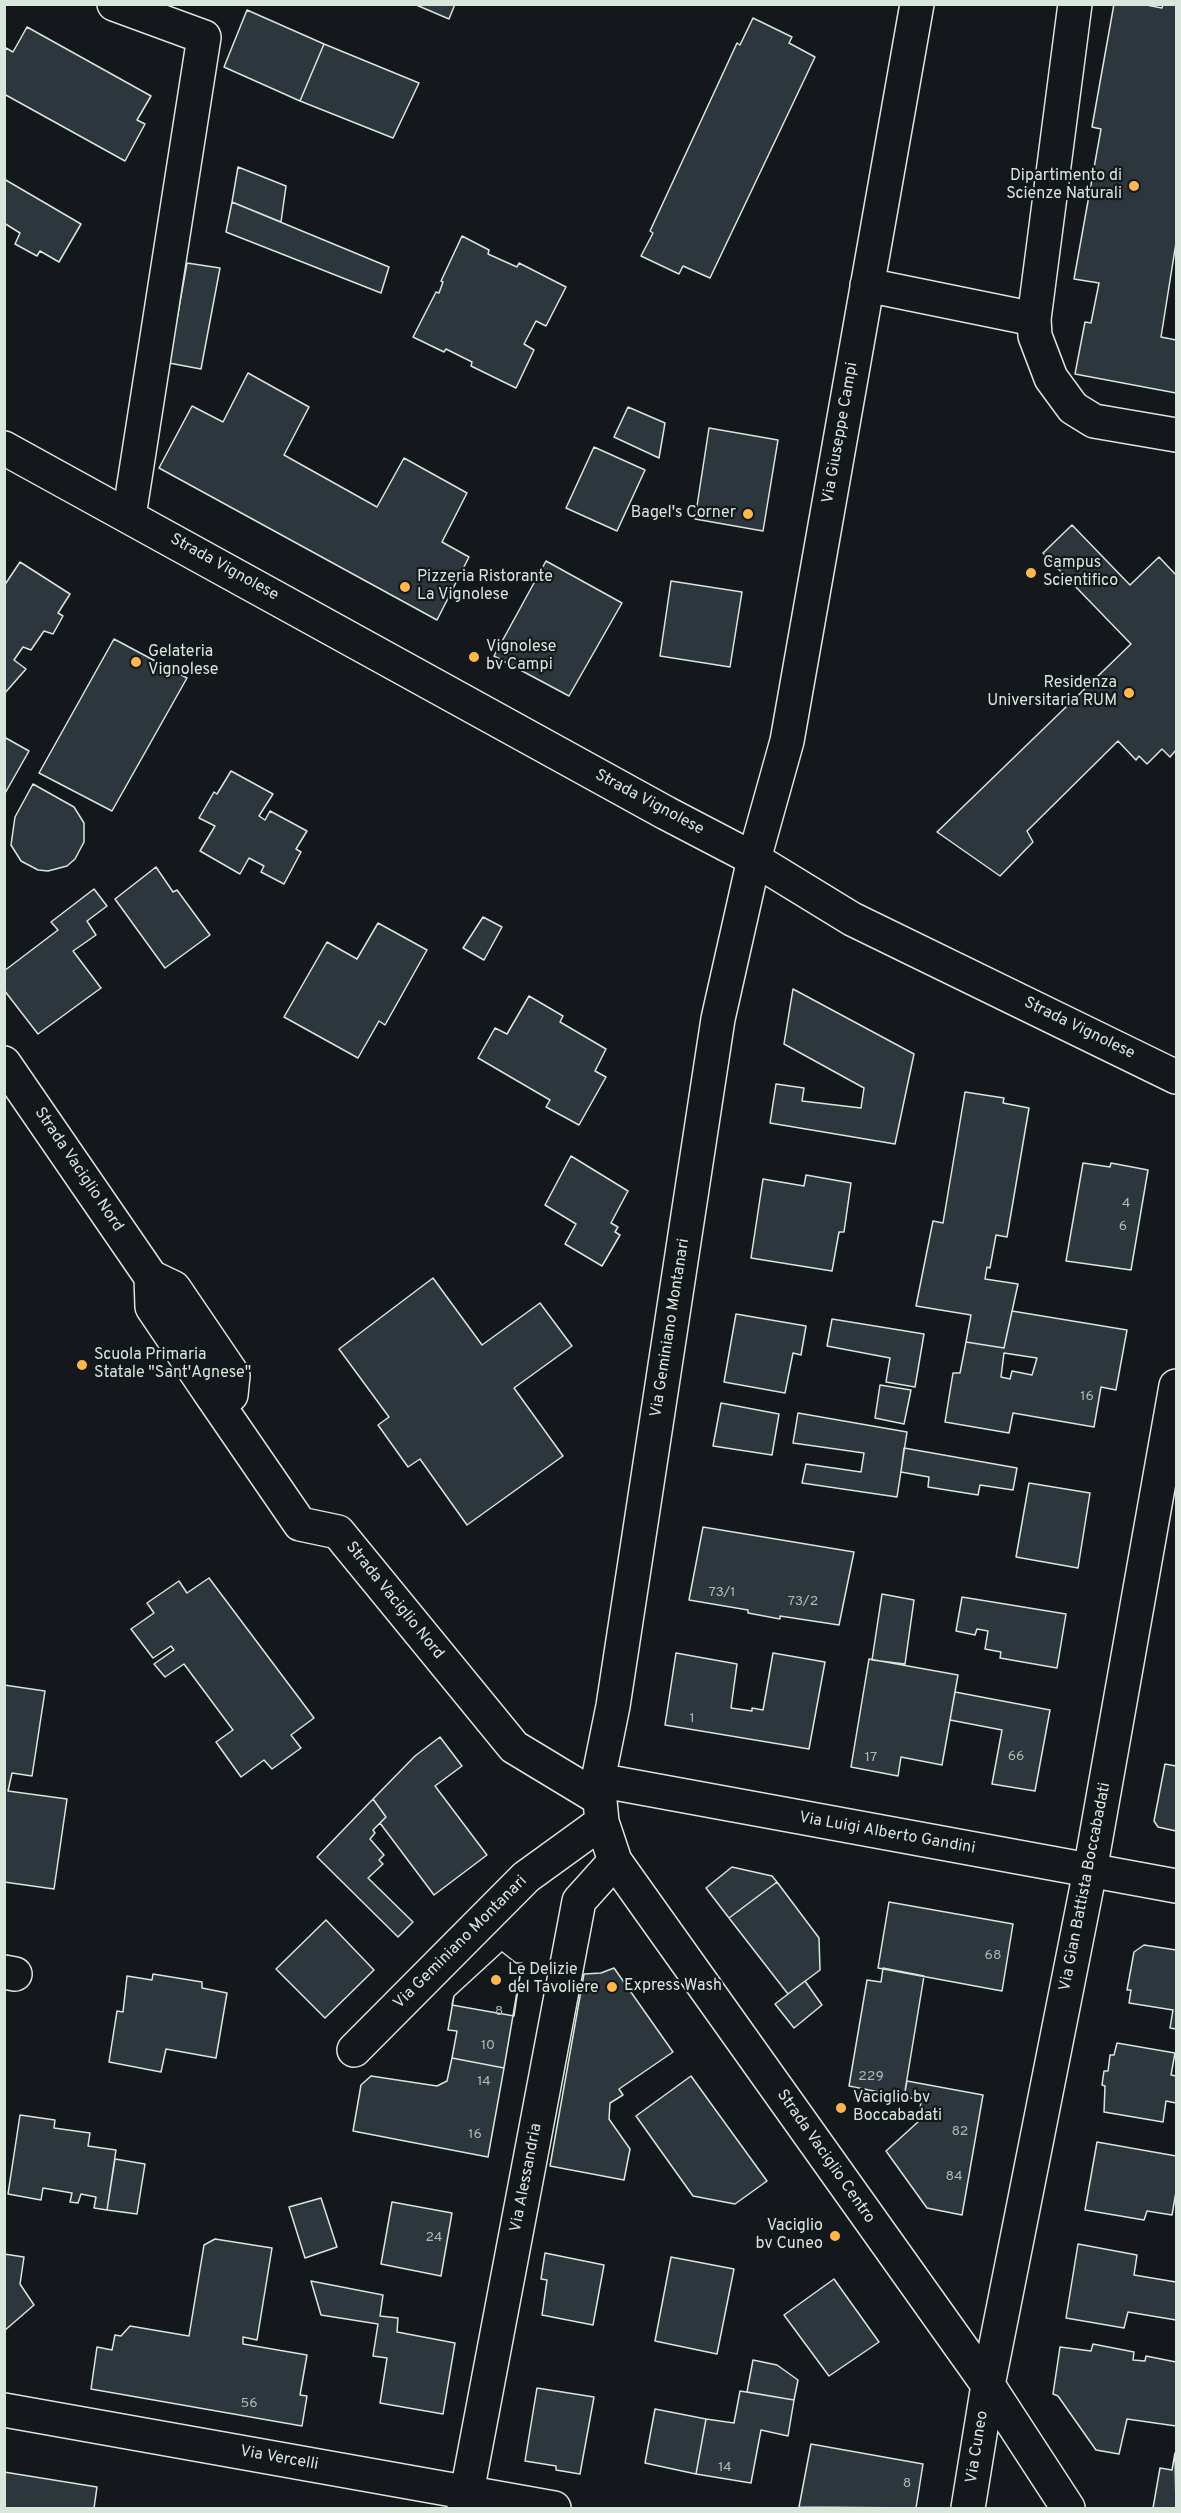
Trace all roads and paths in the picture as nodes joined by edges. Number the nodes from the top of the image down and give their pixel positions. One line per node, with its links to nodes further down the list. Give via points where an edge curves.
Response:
1 (114, 4): 8 (street, via 204,37)
2 (917, 4): 4 (street, Via Giuseppe Campi)
3 (1075, 4): 5 (street)
4 (867, 285): 5 (street); 9 (street, Via Giuseppe Campi, via 787,741)
5 (1034, 319): 6 (street, via 1042,358 1060,394 1073,408 1094,421)
6 (1176, 435)
7 (4, 448): 8 (street, Strada Vignolese)
8 (129, 516): 9 (street, Strada Vignolese)
9 (754, 859): 11 (street, Strada Vignolese, via 852,919); 13 (street, Via Geminiano Montanari, via 718,1019)
10 (4, 1063): 13 (street, Strada Vaciglio Nord, via 152,1277 152,1307 300,1524 338,1532 514,1747)
11 (1176, 1077)
12 (1176, 1386): 15 (street, Via Gian Battista Boccabadati)
13 (600, 1800): 14 (street, Strada Vaciglio Centro); 15 (street, Via Luigi Alberto Gandini); 17 (street, Via Geminiano Montanari)
14 (615, 1861): 18 (street, Strada Vaciglio Centro); 20 (street, Via Alessandria, via 579,1901)
15 (1090, 1871): 16 (street, Via Luigi Alberto Gandini); 18 (street, Via Gian Battista Boccabadati)
16 (1176, 1886)
17 (354, 2050)
18 (988, 2385): 22 (street, Via Cuneo); 23 (street, Strada Vaciglio Centro)
19 (4, 2410): 20 (street, Via Vercelli)
20 (465, 2501): 21 (street, Via Vercelli)
21 (554, 2508)
22 (968, 2508)
23 (1068, 2508)

